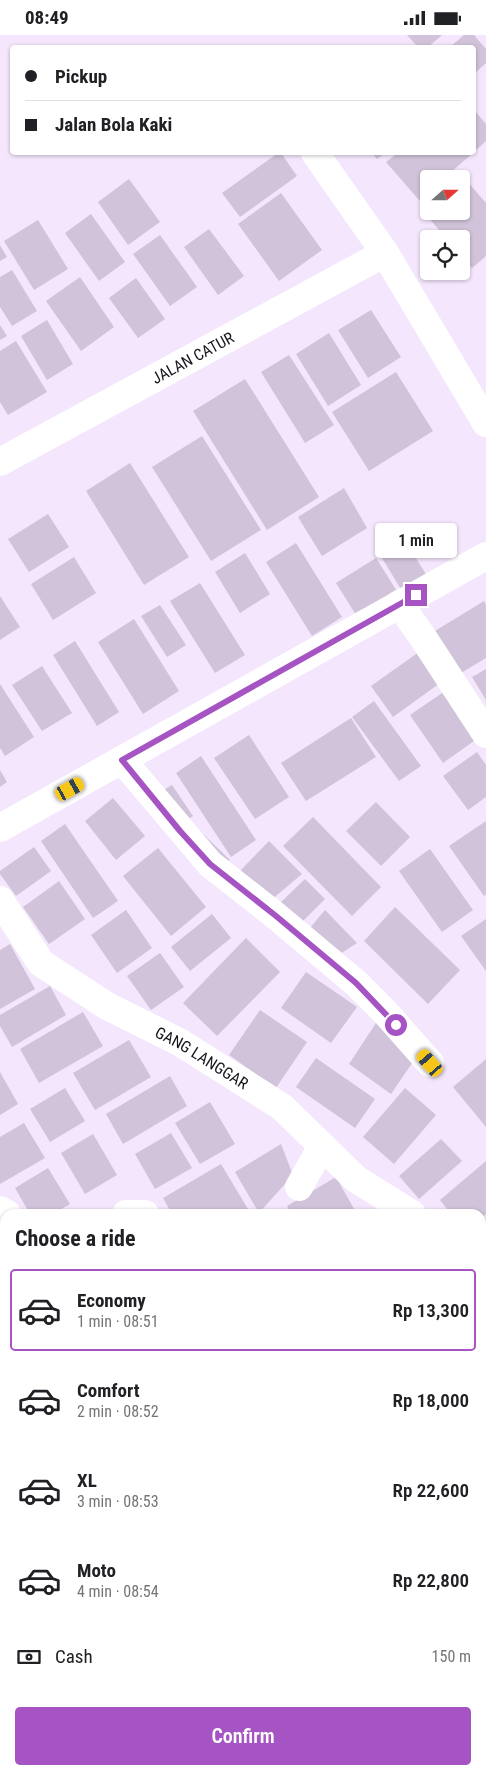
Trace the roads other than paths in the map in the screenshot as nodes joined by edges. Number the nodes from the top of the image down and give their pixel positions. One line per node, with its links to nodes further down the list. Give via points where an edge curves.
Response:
1 (316, 155): 2 (street)
2 (385, 253): 3 (street); 4 (street, JALAN CATUR)
3 (486, 423)
4 (0, 462)
5 (486, 556): 6 (street)
6 (399, 604): 7 (street); 8 (street)
7 (486, 734)
8 (122, 760): 9 (street); 11 (street, via 210,864 356,983)
9 (0, 828)
10 (0, 900): 12 (street, GANG LANGGAR, via 42,963 107,1006 181,1043 282,1107)
11 (430, 1063)
12 (322, 1146): 13 (street); 14 (street, GANG LANGGAR, via 356,1179)
13 (299, 1187)
14 (404, 1209)

